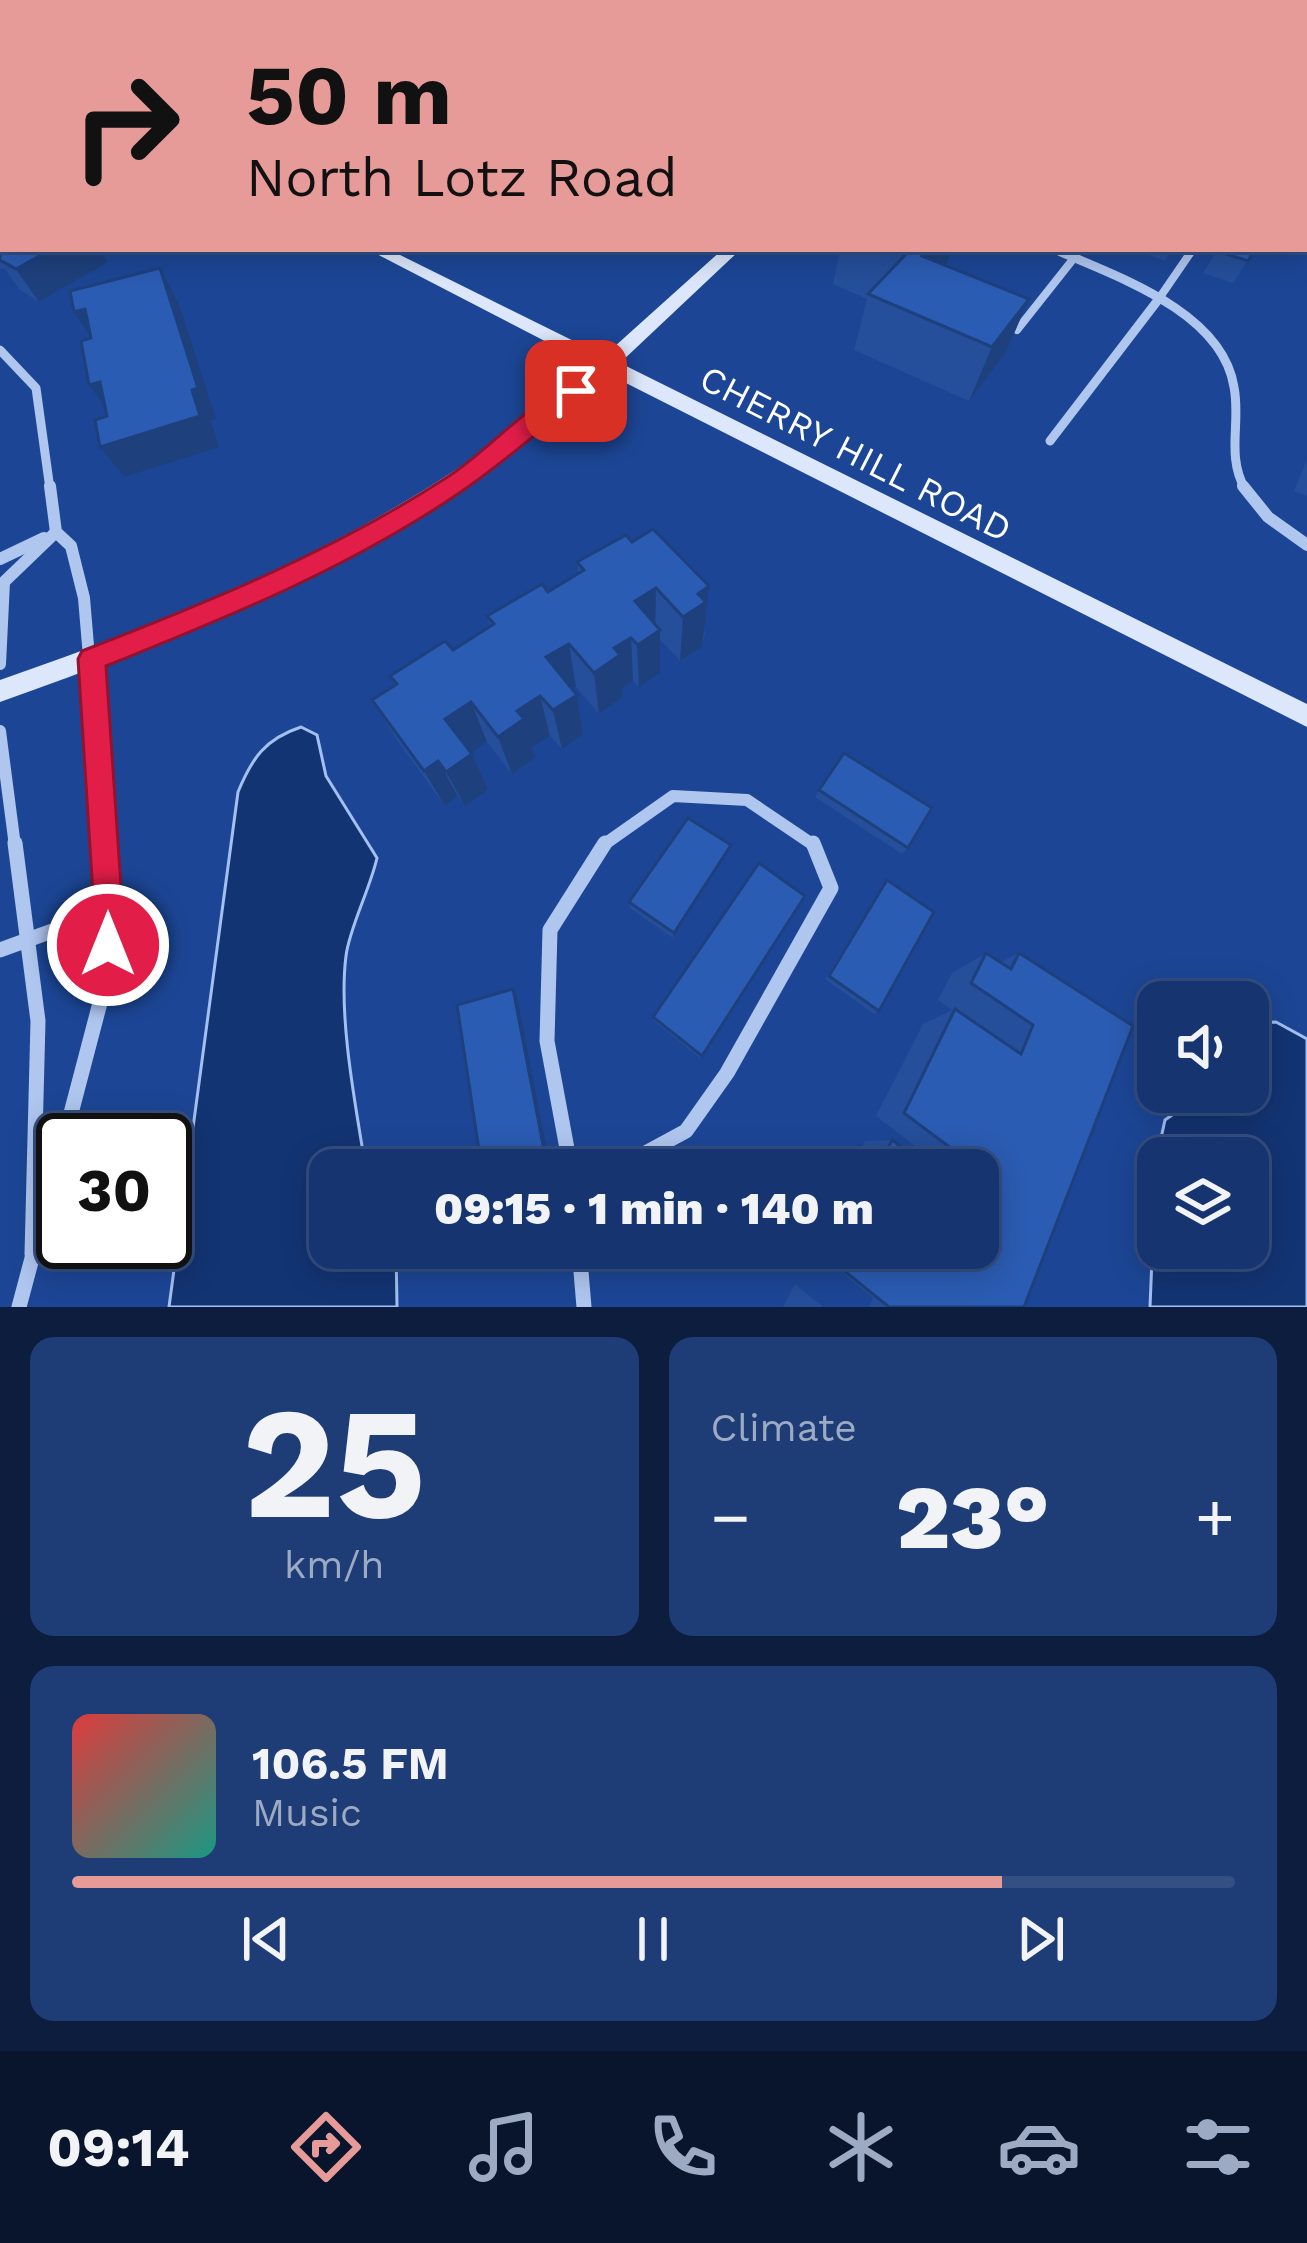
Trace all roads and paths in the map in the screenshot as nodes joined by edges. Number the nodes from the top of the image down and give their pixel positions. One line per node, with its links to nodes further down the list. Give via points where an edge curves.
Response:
1 (381, 252): 9 (main road, CHERRY HILL ROAD)
2 (730, 252): 9 (main road)
3 (1061, 252): 5 (street)
4 (1191, 252): 6 (lane)
5 (1074, 258): 6 (street); 7 (lane)
6 (1157, 300): 10 (street); 12 (street, via 1190,321 1225,360 1235,383 1238,478 1260,508)
7 (1017, 330)
8 (0, 350): 11 (street, via 36,388)
9 (606, 364): 14 (main road, via 505,449 394,521 238,602); 17 (main road, CHERRY HILL ROAD)
10 (1050, 441)
11 (56, 532): 13 (street); 14 (street, via 71,547); 15 (street, via 4,582)
12 (1307, 545)
13 (0, 559)
14 (92, 659): 16 (main road); 19 (street)
15 (0, 664)
16 (0, 692)
17 (1307, 716)
18 (0, 731): 20 (street)
19 (110, 910): 20 (street); 22 (street, via 106,980)
20 (27, 938): 21 (street); 26 (street, via 38,1021)
21 (0, 950)
22 (70, 1113)
23 (567, 1149): 24 (street, via 547,1042 550,930 603,844 673,796 747,800 814,843 831,888 727,1073 686,1131)
24 (653, 1149)
25 (36, 1239): 26 (street)
26 (32, 1254): 28 (street)
27 (581, 1269): 29 (street)
28 (20, 1307)
29 (584, 1307)

